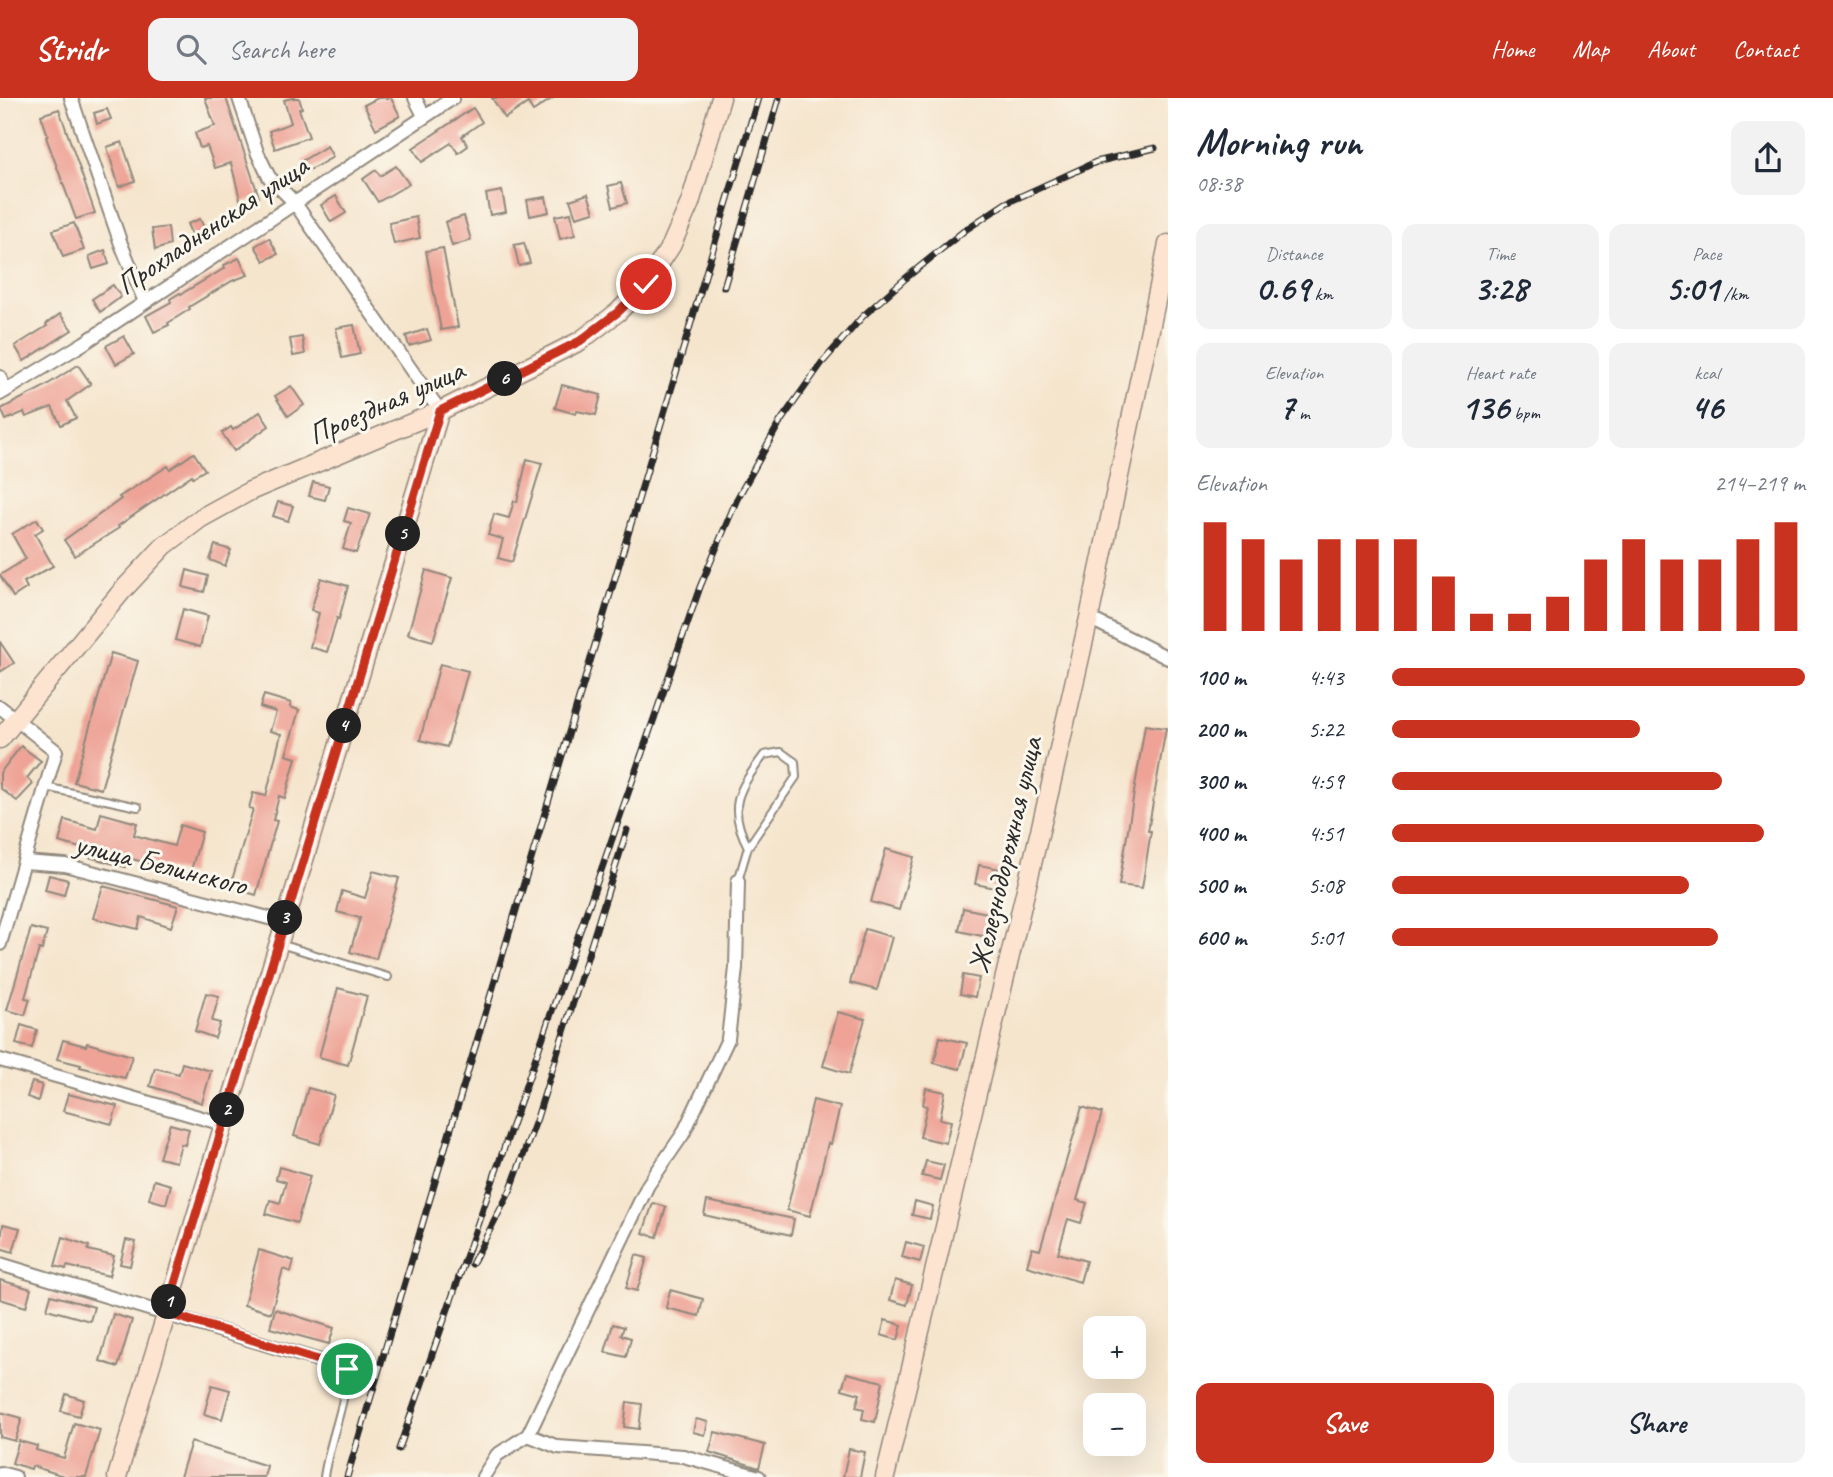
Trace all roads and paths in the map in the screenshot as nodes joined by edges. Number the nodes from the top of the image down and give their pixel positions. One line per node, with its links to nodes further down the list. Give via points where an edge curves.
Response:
1 (71, 98): 9 (street)
2 (239, 98): 7 (street, via 269,177)
3 (415, 98): 6 (street)
4 (453, 98): 6 (street, Прохладненская улица)
5 (721, 98): 12 (street, Проездная улица, via 690,203 671,246 646,284 580,341)
6 (424, 116): 7 (street, Прохладненская улица)
7 (294, 202): 9 (street, Прохладненская улица); 12 (street)
8 (1168, 244): 13 (street, Железнодорожная улица)
9 (145, 302): 11 (street, Прохладненская улица)
10 (0, 377): 11 (street)
11 (3, 393)
12 (440, 411): 16 (street, Проездная улица, via 250,491 201,518 164,546 122,591); 23 (street)
13 (1089, 618): 14 (street); 39 (street, Железнодорожная улица)
14 (1168, 658)
15 (0, 707): 16 (street)
16 (16, 719): 17 (street, Проездная улица); 18 (street, via 55,751)
17 (0, 738)
18 (46, 787): 19 (lane); 21 (street)
19 (138, 807)
20 (747, 847): 20 (lane, via 796,778 795,762 781,752 764,755 748,776 735,808); 22 (lane)
21 (24, 862): 23 (street, улица Белинского, via 65,865); 25 (street)
22 (738, 881): 32 (street, via 728,1039 683,1134 648,1185)
23 (284, 922): 24 (street)
24 (278, 943): 26 (lane); 28 (street)
25 (0, 944)
26 (388, 977)
27 (0, 1060): 28 (street)
28 (223, 1125): 30 (street)
29 (0, 1264): 30 (street)
30 (166, 1313): 31 (street); 35 (street)
31 (347, 1369): 36 (lane)
32 (528, 1435): 37 (street, via 497,1455); 38 (street, via 558,1447 683,1456)
33 (0, 1473): 34 (street)
34 (15, 1477)
35 (117, 1477)
36 (324, 1477)
37 (483, 1477)
38 (759, 1477)
39 (885, 1477)

